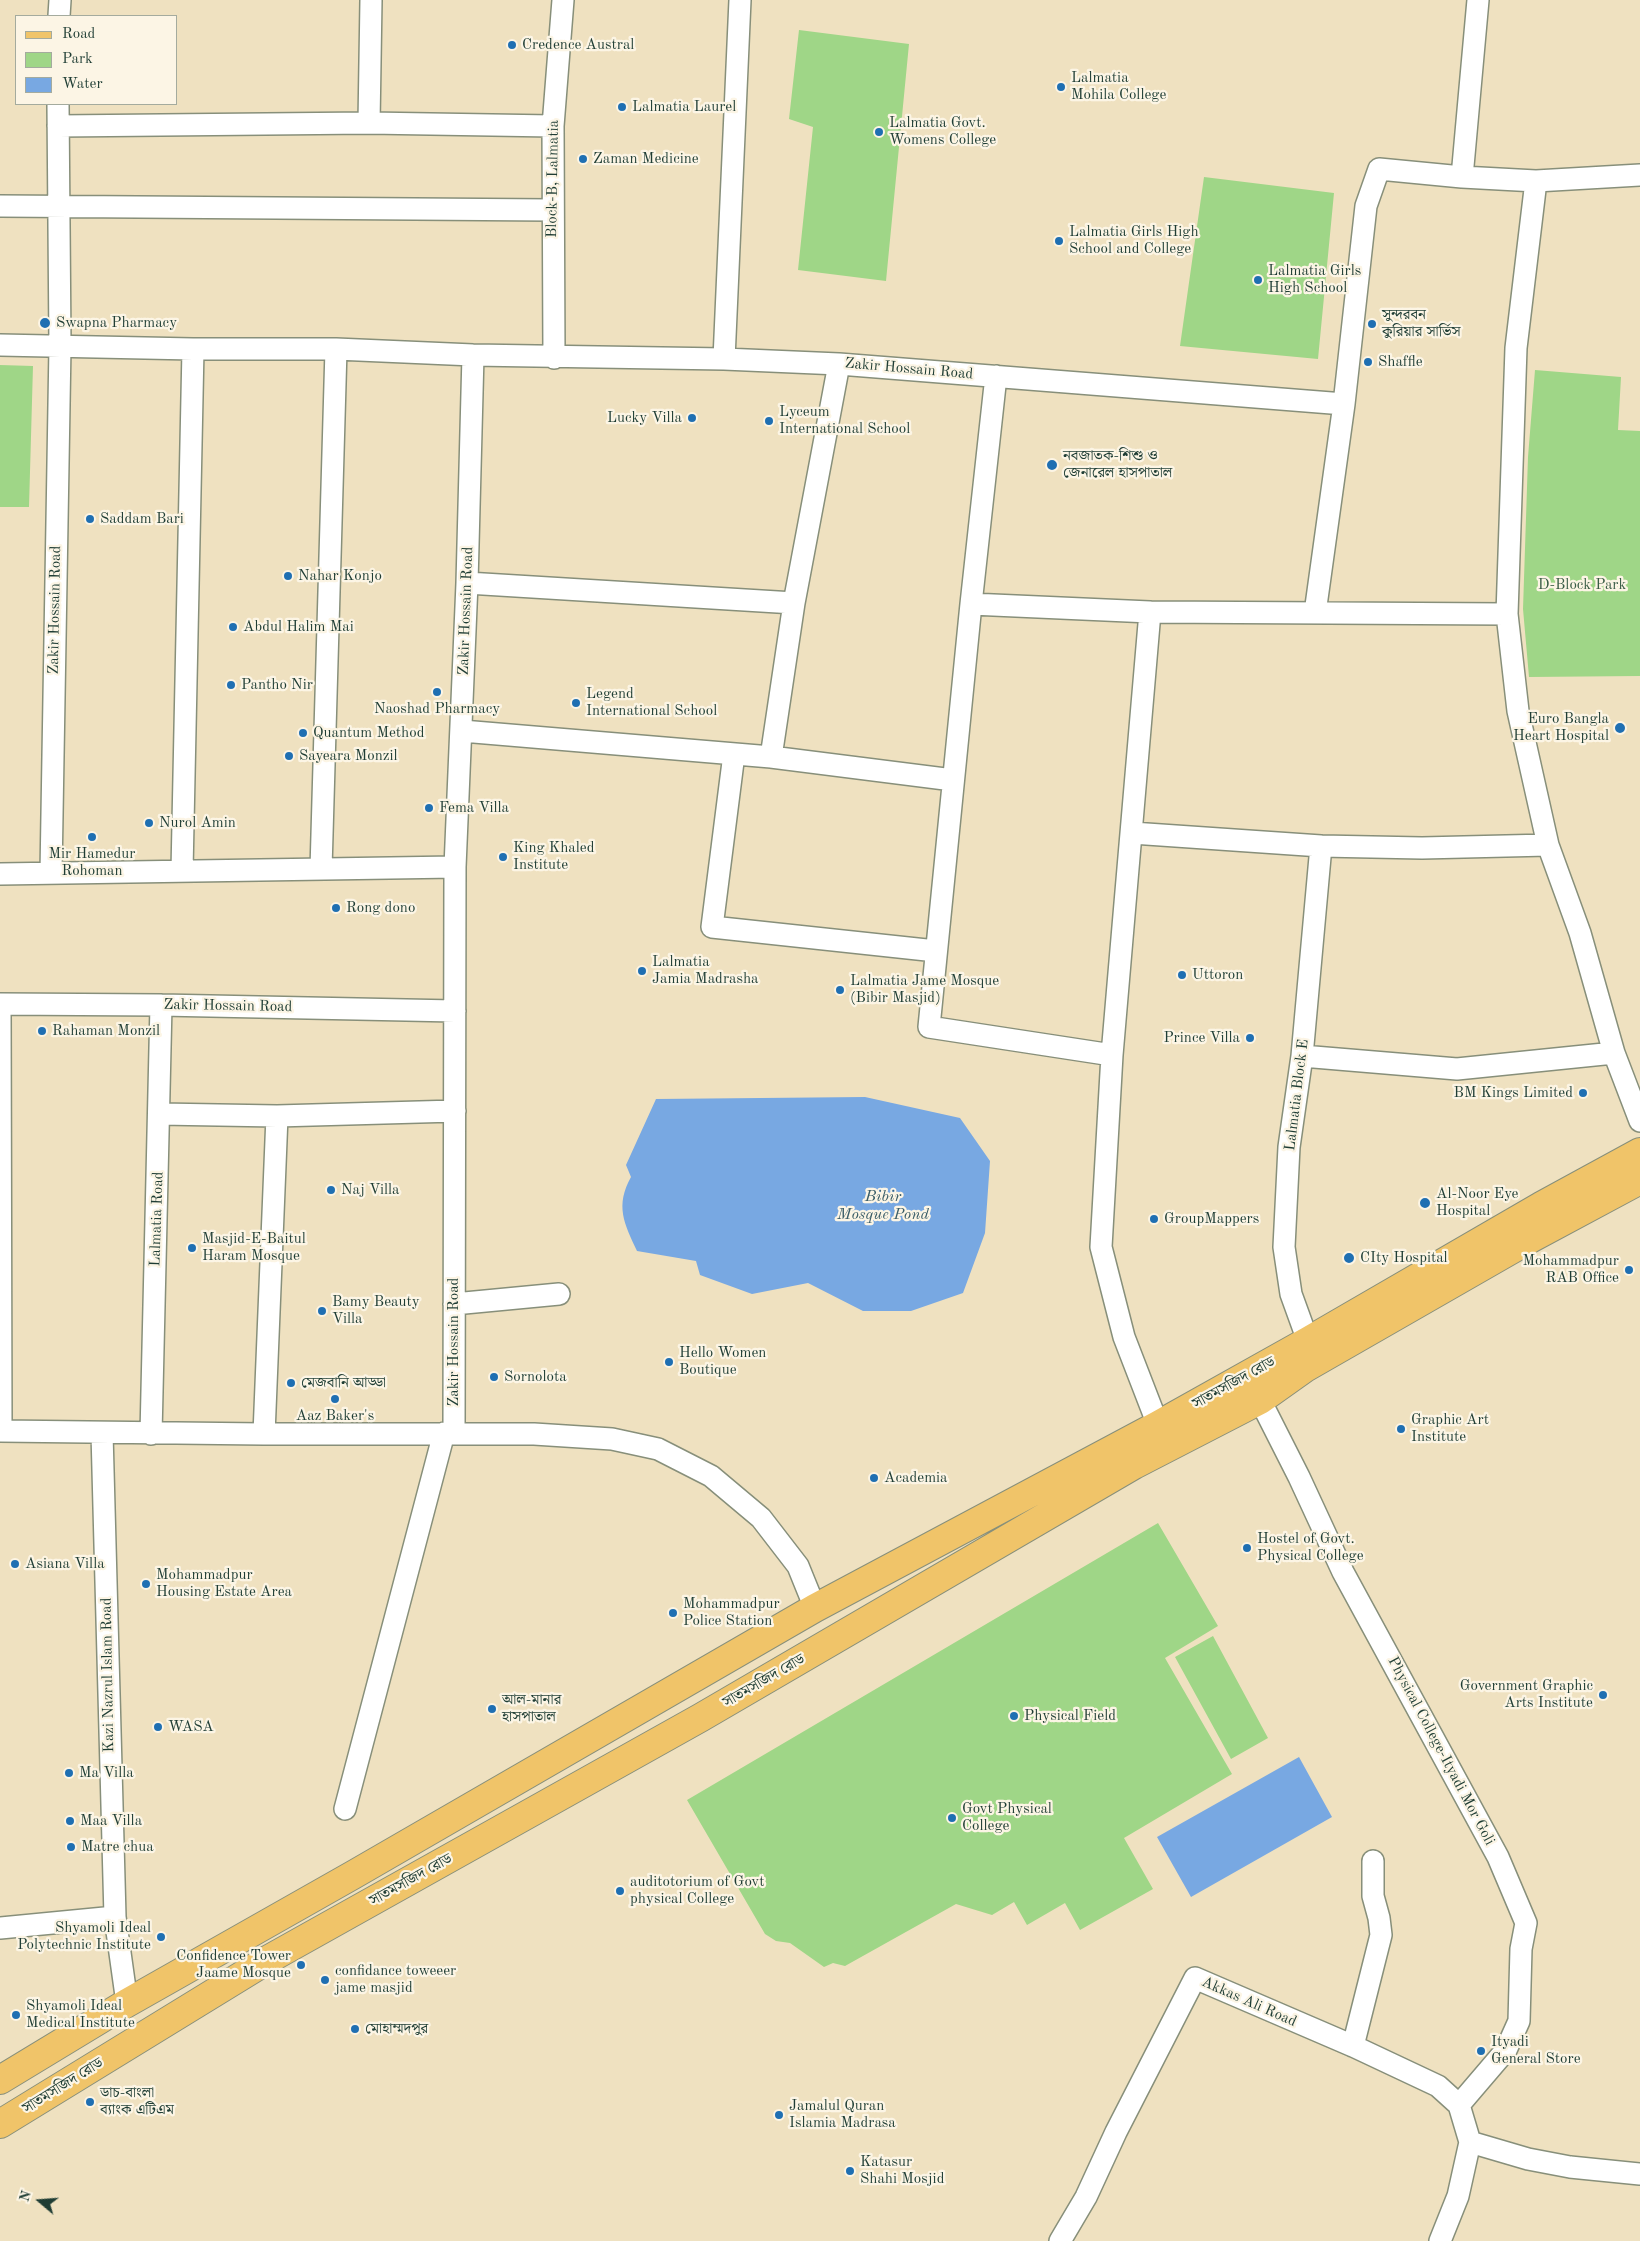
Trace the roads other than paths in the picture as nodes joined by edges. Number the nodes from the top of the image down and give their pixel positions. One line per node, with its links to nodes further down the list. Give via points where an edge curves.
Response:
1 (60, 0): 6 (street)
2 (371, 0): 8 (street)
3 (563, 0): 10 (street, Block-B, Lalmatia)
4 (740, 0): 23 (street)
5 (1478, 0): 12 (street)
6 (59, 15)
7 (58, 105): 9 (street)
8 (368, 123): 9 (street); 10 (street)
9 (58, 126): 15 (street)
10 (553, 126): 16 (street, Block-B, Lalmatia)
11 (1640, 175): 13 (street)
12 (1462, 176): 13 (street); 26 (street, via 1379,169 1366,206)
13 (1536, 181): 32 (street, via 1516,348)
14 (0, 206): 15 (street)
15 (58, 207): 16 (street); 18 (street)
16 (552, 210): 22 (street, Block-B, Lalmatia)
17 (0, 345): 18 (street, Zakir Hossain Road)
18 (60, 346): 19 (street, Zakir Hossain Road); 43 (street, Zakir Hossain Road)
19 (193, 349): 20 (street, Zakir Hossain Road); 42 (street)
20 (336, 349): 21 (street, Zakir Hossain Road); 41 (street)
21 (473, 356): 22 (street, Zakir Hossain Road); 27 (street, Zakir Hossain Road)
22 (554, 358): 23 (street, Zakir Hossain Road)
23 (724, 359): 24 (street, Zakir Hossain Road)
24 (839, 364): 25 (street, Zakir Hossain Road); 28 (street)
25 (996, 376): 26 (street, Zakir Hossain Road); 29 (street)
26 (1344, 404): 31 (street)
27 (467, 583): 28 (street); 33 (street, Zakir Hossain Road)
28 (794, 602): 35 (street)
29 (971, 604): 30 (street); 36 (street)
30 (1150, 612): 31 (street); 37 (street)
31 (1315, 613): 32 (street)
32 (1507, 614): 39 (street, via 1518,711)
33 (462, 730): 34 (street); 40 (street, Zakir Hossain Road)
34 (734, 754): 35 (street); 45 (street, via 712,927)
35 (771, 757): 36 (street)
36 (953, 780): 45 (street)
37 (1132, 833): 38 (street); 50 (street)
38 (1321, 846): 39 (street); 51 (street, Lalmatia Block E)
39 (1548, 846): 49 (street, via 1580,933)
40 (455, 867): 41 (street); 48 (street, Zakir Hossain Road)
41 (321, 869): 42 (street)
42 (182, 871): 43 (street)
43 (51, 873): 44 (street)
44 (0, 874)
45 (936, 951): 50 (street, via 929,1027)
46 (0, 1004): 47 (street, Zakir Hossain Road); 66 (street)
47 (161, 1005): 48 (street, Zakir Hossain Road); 53 (street, Lalmatia Road)
48 (455, 1011): 52 (street, Zakir Hossain Road)
49 (1614, 1053): 51 (street, via 1457,1069); 55 (street)
50 (1112, 1055): 65 (street, via 1101,1248 1124,1337)
51 (1302, 1056): 63 (street, Lalmatia Block E, via 1289,1147 1284,1247 1291,1294)
52 (455, 1111): 54 (street); 62 (street, Zakir Hossain Road)
53 (160, 1114): 54 (street); 68 (street, Lalmatia Road)
54 (277, 1116): 69 (street)
55 (1640, 1121)
56 (1640, 1152): 57 (main road, সাতমসজিদ রোড)
57 (1601, 1174): 58 (main road, via 1596,1188 1606,1190 1626,1178); 59 (main road, সাতমসজিদ রোড)
58 (1640, 1179): 60 (main road, সাতমসজিদ রোড)
59 (1541, 1206): 60 (main road, via 1555,1206 1586,1190 1589,1192 1590,1196); 63 (main road, সাতমসজিদ রোড)
60 (1567, 1219): 64 (main road, সাতমসজিদ রোড, via 1305,1368)
61 (559, 1294): 62 (street)
62 (454, 1304): 70 (street, Zakir Hossain Road)
63 (1308, 1341): 65 (main road, সাতমসজিদ রোড)
64 (1260, 1400): 72 (main road, সাতমসজিদ রোড, via 1134,1465); 80 (street, Physical College-Ityadi Mor Goli, via 1343,1572 1498,1857 1526,1923 1521,1949 1519,2021 1506,2050)
65 (1158, 1425): 71 (main road, সাতমসজিদ রোড)
66 (0, 1431): 67 (street)
67 (102, 1433): 68 (street); 75 (street, Kazi Nazrul Islam Road)
68 (151, 1434): 69 (street)
69 (264, 1434): 70 (street)
70 (449, 1434): 71 (street, via 534,1434 612,1439 658,1449 711,1476 761,1518 798,1566); 73 (street)
71 (815, 1608): 72 (main road); 77 (main road, সাতমসজিদ রোড, via 354,1875)
72 (834, 1641): 81 (main road, সাতমসজিদ রোড, via 269,1959)
73 (345, 1809)
74 (1373, 1861): 78 (street, via 1373,1896 1381,1935)
75 (114, 1917): 76 (street); 77 (street, Kazi Nazrul Islam Road)
76 (0, 1928)
77 (126, 2002): 79 (main road, সাতমসজিদ রোড)
78 (1353, 2046): 80 (street, Akkas Ali Road, via 1438,2086); 84 (street, Akkas Ali Road, via 1194,1978 1086,2197)
79 (0, 2080)
80 (1459, 2105): 82 (street)
81 (0, 2124)
82 (1470, 2142): 83 (street, via 1528,2160); 85 (street, via 1458,2196)
83 (1640, 2174)
84 (1060, 2241)
85 (1440, 2241)

